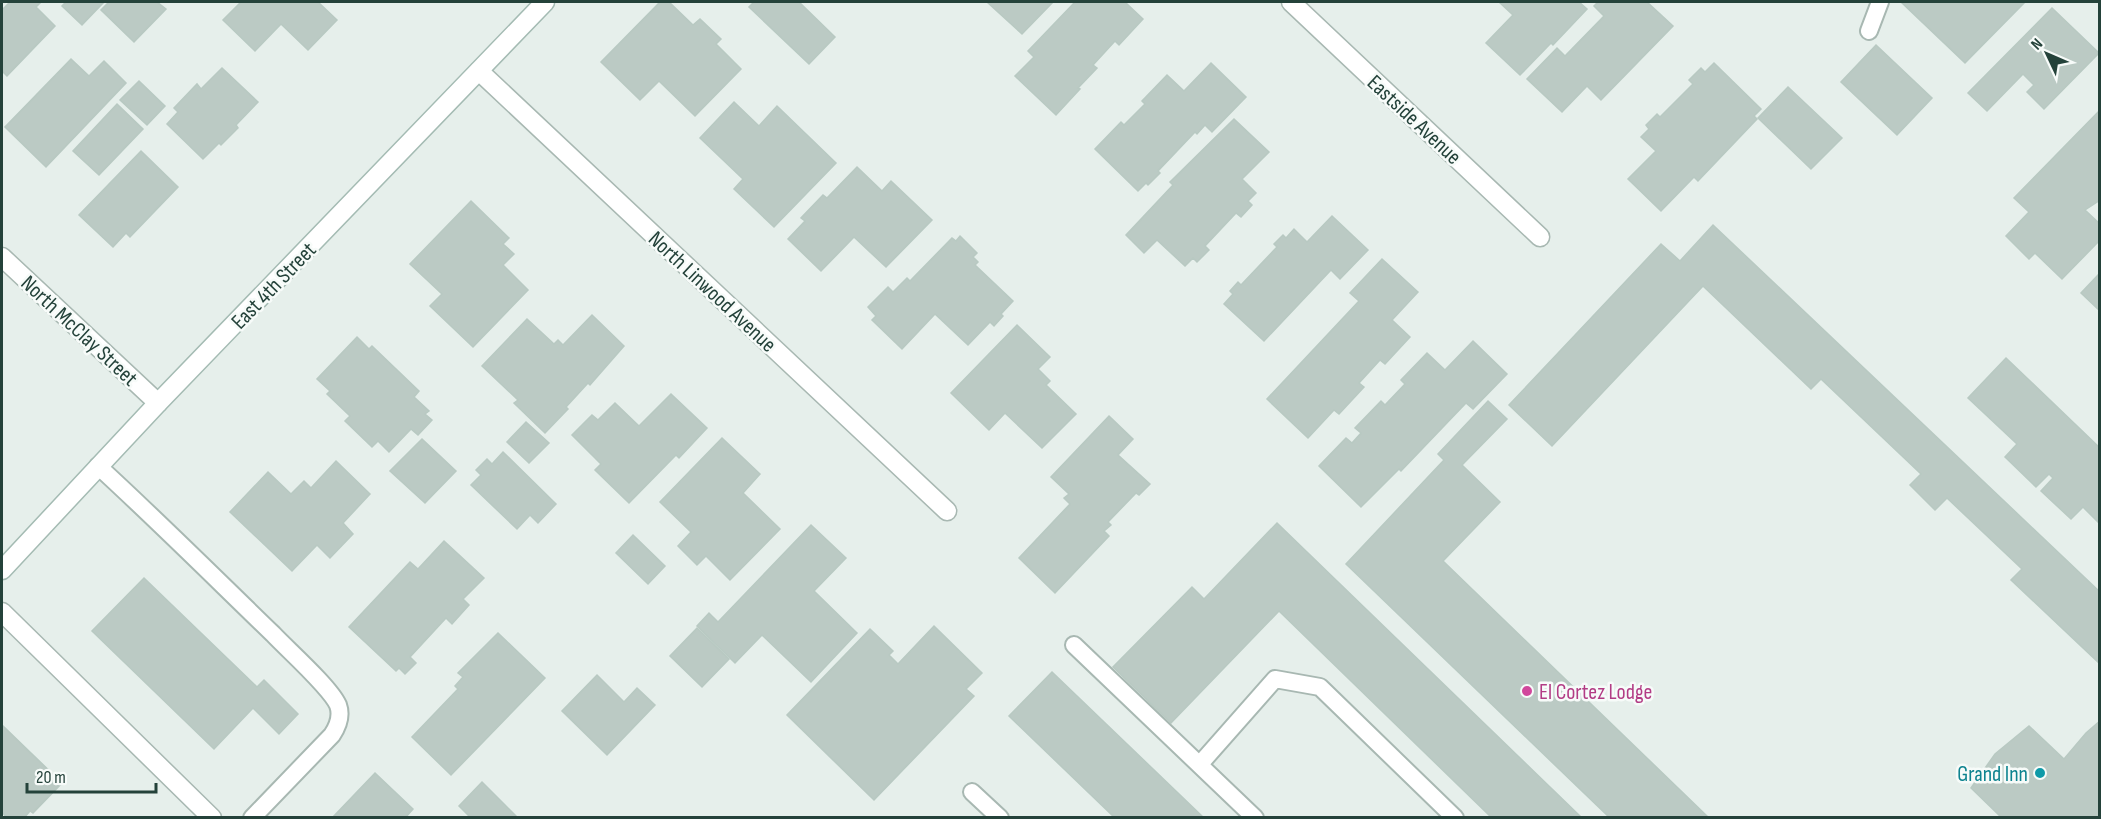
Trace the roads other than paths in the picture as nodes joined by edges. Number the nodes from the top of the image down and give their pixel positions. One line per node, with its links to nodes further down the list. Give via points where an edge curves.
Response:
1 (546, 2): 5 (street, East 4th Street)
2 (1291, 2): 6 (street, Eastside Avenue)
3 (1880, 2): 4 (lane)
4 (1869, 31)
5 (479, 71): 8 (street, East 4th Street); 10 (street, North Linwood Avenue)
6 (1540, 237)
7 (2, 257): 8 (street, North McClay Street)
8 (158, 404): 9 (street, East 4th Street)
9 (98, 466): 11 (street, East 4th Street); 17 (lane, via 293,654 338,705 340,717 332,735)
10 (947, 512)
11 (2, 570)
12 (2, 612): 16 (street)
13 (1074, 645): 14 (lane)
14 (1200, 764): 19 (lane); 20 (lane, via 1275,679 1320,687)
15 (972, 792): 18 (lane)
16 (213, 818)
17 (252, 818)
18 (1000, 818)
19 (1255, 818)
20 (1455, 818)

